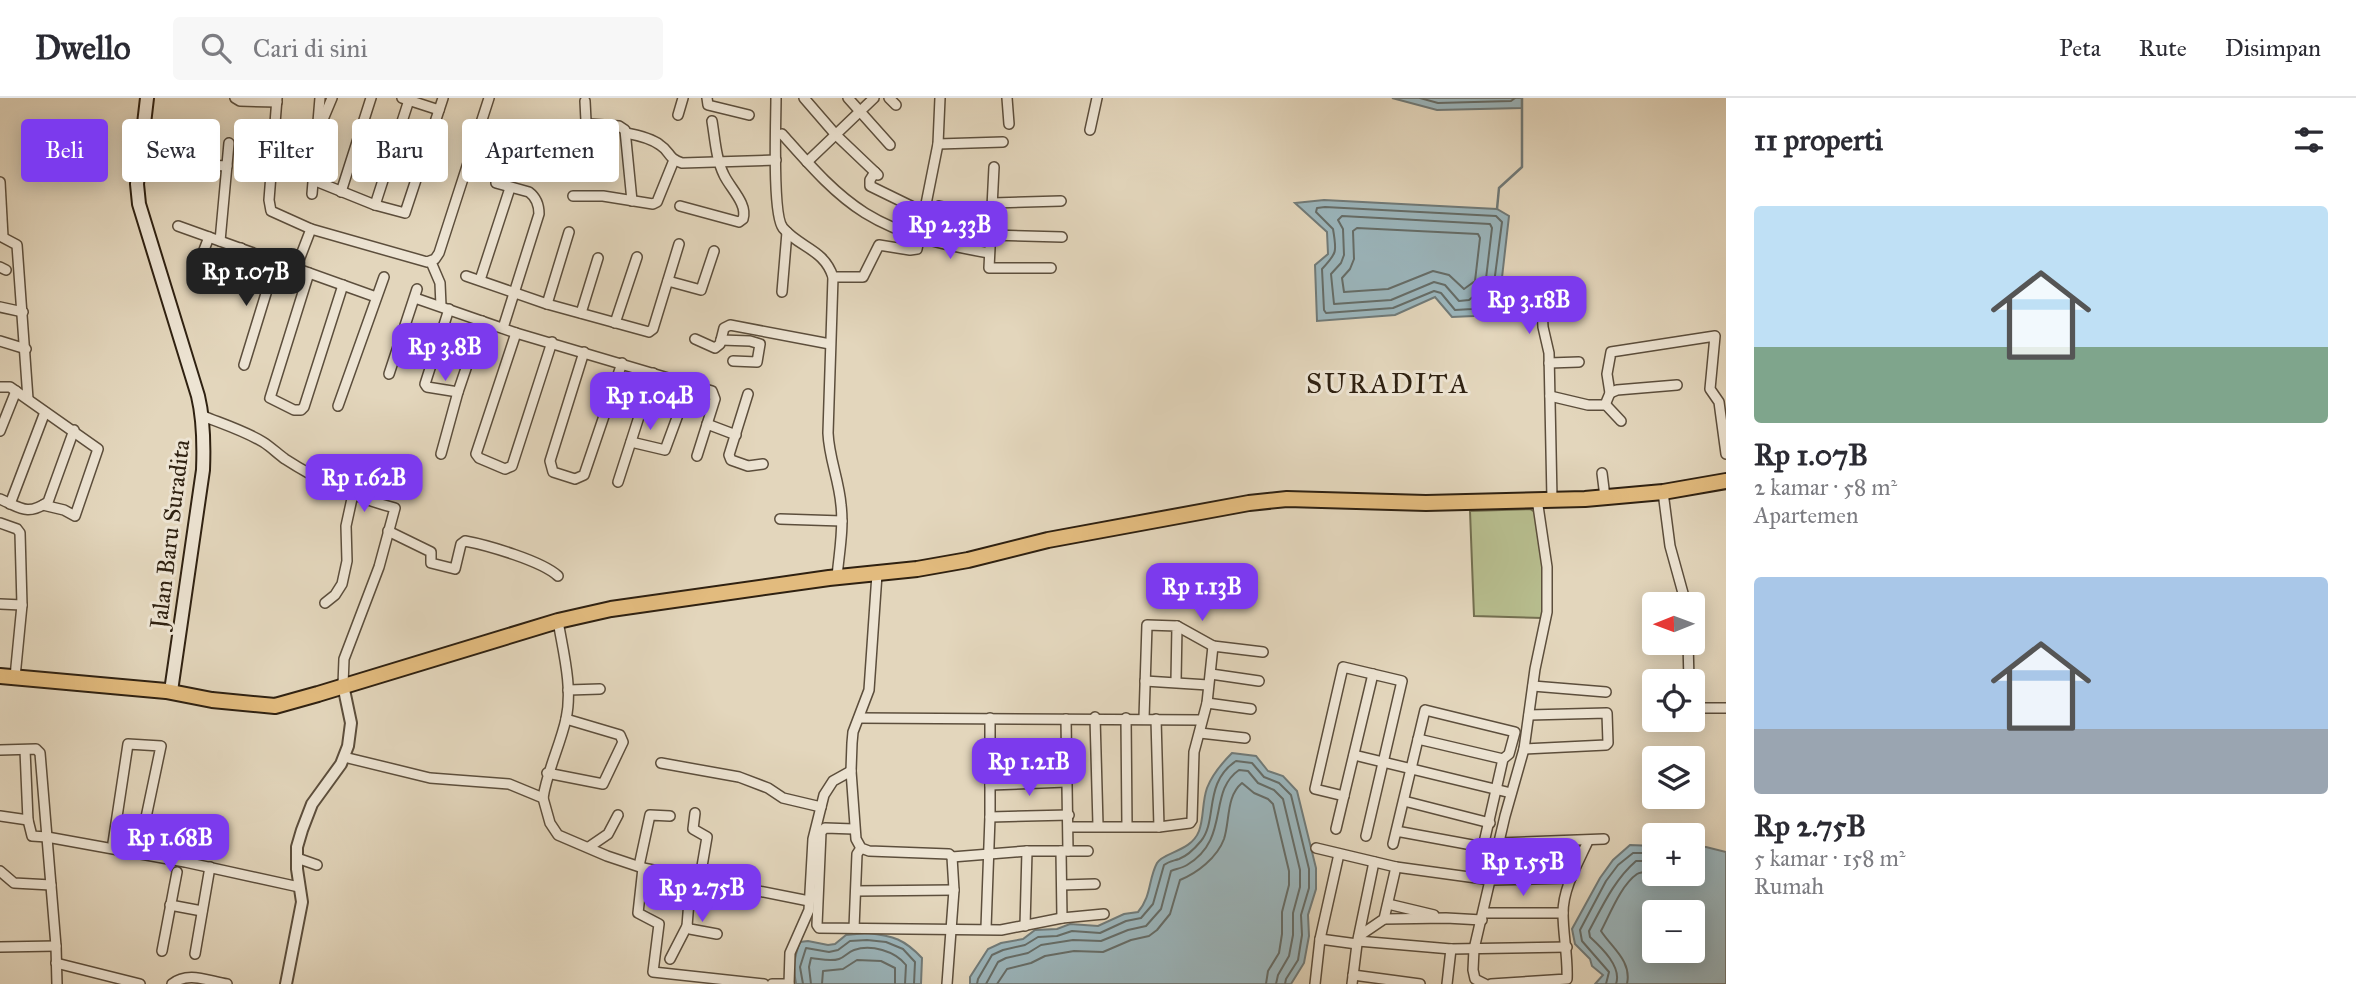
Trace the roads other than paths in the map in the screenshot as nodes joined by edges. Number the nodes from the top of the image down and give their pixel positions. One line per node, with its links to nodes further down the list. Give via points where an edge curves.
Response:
1 (147, 98): 130 (main road, Jalan Baru Suradita, via 139,204)
2 (235, 98): 18 (street)
3 (320, 98): 24 (street)
4 (332, 98): 25 (street)
5 (371, 98): 50 (street)
6 (443, 98): 20 (street)
7 (489, 98): 26 (street)
8 (683, 98): 22 (street)
9 (707, 98): 23 (street, via 708,105)
10 (776, 98): 39 (street)
11 (804, 98): 32 (street)
12 (848, 98): 21 (street)
13 (874, 98): 21 (street)
14 (940, 98): 35 (street)
15 (1007, 98): 28 (street)
16 (1097, 98): 29 (street)
17 (406, 99): 20 (street); 56 (street)
18 (277, 100): 61 (street, via 270,206 275,213)
19 (585, 101): 30 (street, via 589,124 619,126)
20 (439, 110): 56 (street, via 405,213)
21 (861, 113): 32 (street); 36 (street)
22 (678, 114)
23 (749, 115)
24 (319, 119)
25 (325, 119)
26 (483, 119)
27 (712, 121): 38 (street)
28 (1009, 124)
29 (1090, 130)
30 (626, 133): 37 (street, via 663,146); 53 (street)
31 (782, 134): 40 (street)
32 (836, 135): 40 (street); 64 (street, via 876,174 870,186 913,209)
33 (1003, 142): 35 (street)
34 (229, 143): 42 (street)
35 (937, 144): 66 (street)
36 (890, 145)
37 (674, 160): 38 (street); 53 (street, via 657,202)
38 (719, 160): 39 (street); 57 (street, via 745,214 743,219 739,222)
39 (776, 160): 63 (street, via 780,223)
40 (807, 162): 64 (street, via 865,214)
41 (220, 166): 42 (street)
42 (227, 166): 70 (street)
43 (995, 167): 55 (street)
44 (0, 182): 67 (street)
45 (313, 182): 51 (street)
46 (318, 182): 50 (street)
47 (462, 182): 78 (street, via 439,253)
48 (496, 183): 49 (street)
49 (510, 188): 87 (street); 90 (street, via 534,195 539,206)
50 (341, 192): 56 (street)
51 (312, 194)
52 (572, 196): 53 (street)
53 (632, 201)
54 (1061, 201): 55 (street)
55 (993, 203): 59 (street)
56 (375, 205)
57 (680, 206)
58 (939, 206): 59 (street)
59 (991, 217): 65 (street)
60 (178, 226): 68 (street)
61 (311, 229): 78 (street); 80 (street)
62 (569, 232): 94 (street)
63 (787, 232): 85 (street, via 824,259); 91 (street)
64 (907, 232): 66 (street)
65 (991, 235): 69 (street); 74 (street)
66 (920, 236): 74 (street); 85 (street, via 914,250 879,245 863,276)
67 (2, 237): 97 (street, via 18,245)
68 (209, 237): 70 (street); 79 (street)
69 (1062, 237)
70 (220, 241): 72 (street)
71 (679, 244): 88 (street)
72 (241, 248): 77 (street); 86 (street)
73 (714, 251): 88 (street, via 701,290)
74 (989, 253): 81 (street, via 990,269)
75 (637, 257): 100 (street)
76 (598, 258): 98 (street)
77 (276, 261): 80 (street); 114 (street)
78 (431, 262): 96 (street)
79 (197, 268)
80 (296, 268): 82 (street)
81 (1051, 268)
82 (310, 273): 89 (street); 89 (street, via 270,398 294,410 304,407)
83 (466, 276): 87 (street)
84 (384, 277): 93 (street)
85 (832, 277): 107 (street)
86 (232, 280)
87 (480, 280): 90 (street)
88 (667, 281): 100 (street, via 653,329 645,332)
89 (344, 285): 93 (street)
90 (513, 292): 94 (street); 101 (street)
91 (782, 292)
92 (1541, 293): 113 (street)
93 (376, 297): 128 (street)
94 (547, 304): 98 (street)
95 (0, 307): 97 (street)
96 (445, 308): 99 (street); 116 (street, via 416,294); 122 (street, via 425,384)
97 (23, 312): 108 (street)
98 (581, 313): 100 (street)
99 (482, 321): 101 (street); 122 (street)
100 (615, 323)
101 (503, 328): 102 (street)
102 (516, 333): 106 (street); 106 (street, via 476,454 505,470 512,466)
103 (695, 339): 104 (street, via 715,348)
104 (721, 340): 107 (street, via 724,328 730,325); 110 (street, via 760,344 757,362)
105 (0, 341): 108 (street)
106 (552, 342): 109 (street)
107 (830, 344): 154 (street, via 829,445)
108 (26, 349): 126 (street)
109 (584, 352): 112 (street); 112 (street, via 550,461 553,472 575,479 584,475)
110 (733, 361)
111 (1580, 362): 113 (street)
112 (622, 363): 115 (street)
113 (1549, 363): 125 (street)
114 (244, 365)
115 (653, 373): 118 (street); 136 (street)
116 (389, 374)
117 (0, 380): 121 (street)
118 (689, 385): 132 (street, via 715,394); 136 (street, via 665,450)
119 (1677, 385): 123 (street)
120 (0, 387): 121 (street)
121 (13, 389): 126 (street); 134 (street)
122 (458, 392): 137 (street)
123 (1610, 393): 127 (street); 138 (street, via 1611,352 1715,336 1710,389 1719,402)
124 (748, 394): 135 (street)
125 (1550, 396): 127 (street); 149 (street)
126 (28, 399): 129 (street)
127 (1606, 405): 131 (street)
128 (338, 406)
129 (45, 412): 133 (street); 150 (street)
130 (203, 416): 145 (street, via 264,442 290,462); 179 (main road, Jalan Baru Suradita, via 203,470)
131 (1621, 421)
132 (707, 424): 135 (street); 139 (street)
133 (74, 430): 146 (street); 152 (street, via 99,452 75,516)
134 (0, 431)
135 (736, 435): 140 (street, via 731,460 748,466)
136 (631, 442): 143 (street)
137 (440, 454)
138 (1726, 454)
139 (697, 456)
140 (763, 464)
141 (1602, 473): 147 (street)
142 (1726, 481): 144 (main road)
143 (618, 482)
144 (1662, 492): 147 (main road); 160 (street)
145 (353, 494): 156 (street, via 395,508); 161 (street, via 342,584)
146 (51, 497): 151 (street); 152 (street)
147 (1605, 497): 149 (main road)
148 (0, 499): 150 (street)
149 (1544, 499): 157 (main road, via 1437,503 1269,500); 176 (street, via 1548,602)
150 (10, 504): 151 (street, via 24,511)
151 (43, 505): 152 (street)
152 (64, 510)
153 (780, 520): 154 (street)
154 (842, 521): 159 (street)
155 (0, 523): 163 (street, via 20,533)
156 (388, 531): 158 (street, via 431,552 431,564 455,569 465,541 536,562); 174 (street, via 344,659)
157 (877, 574): 159 (main road); 187 (street, via 869,690)
158 (558, 576)
159 (837, 577): 164 (main road, via 640,604)
160 (1683, 592)
161 (325, 603)
162 (0, 604): 163 (street)
163 (22, 605): 170 (street)
164 (558, 621): 174 (main road); 178 (street)
165 (1177, 626): 166 (street); 171 (street, via 1147,625); 172 (street)
166 (1213, 646): 167 (street); 168 (street)
167 (1263, 652)
168 (1211, 674): 173 (street); 175 (street)
169 (1373, 674): 203 (street); 206 (street, via 1402,681); 215 (street, via 1343,667 1315,789)
170 (8, 677): 179 (main road)
171 (1145, 681): 172 (street); 190 (street)
172 (1176, 681): 175 (street)
173 (1259, 681)
174 (343, 685): 179 (main road, via 275,706 212,701); 204 (street, via 351,723)
175 (1208, 685): 181 (street)
176 (1533, 686): 180 (street); 185 (street)
177 (600, 689): 178 (street)
178 (568, 690): 191 (street)
179 (171, 691)
180 (1606, 692)
181 (1207, 703): 184 (street); 194 (street)
182 (1705, 708): 183 (street)
183 (1726, 708)
184 (1251, 709)
185 (1529, 715): 198 (street); 198 (street, via 1606,713 1608,743)
186 (1095, 717): 189 (street); 192 (street); 227 (street)
187 (859, 718): 188 (street); 209 (street, via 853,732)
188 (990, 718): 192 (street); 202 (street)
189 (1126, 718): 190 (street); 228 (street)
190 (1144, 718): 193 (street)
191 (566, 719): 210 (street); 210 (street, via 620,735 623,742 603,784)
192 (1066, 719): 201 (street)
193 (1156, 719): 194 (street); 230 (street)
194 (1201, 720): 195 (street)
195 (1200, 733): 196 (street); 230 (street, via 1194,752 1192,820 1186,825)
196 (1245, 738)
197 (1418, 739): 205 (street); 205 (street, via 1425,710 1514,732 1509,754); 208 (street)
198 (1524, 749): 214 (street)
199 (0, 750): 200 (street)
200 (25, 750): 225 (street); 235 (street, via 40,753)
201 (1065, 752): 202 (street); 211 (street)
202 (990, 754): 212 (street)
203 (1354, 755): 206 (street); 215 (street)
204 (344, 757): 216 (street, via 430,778 509,784); 250 (street, via 307,815)
205 (1503, 759): 213 (street)
206 (1383, 762): 208 (street); 234 (street)
207 (661, 763): 218 (street, via 739,777 783,798)
208 (1411, 769): 213 (street); 217 (street)
209 (851, 771): 218 (street, via 833,781); 231 (street)
210 (547, 773): 216 (street)
211 (1066, 782): 212 (street); 221 (street)
212 (990, 785): 224 (street)
213 (1497, 790): 214 (street); 226 (street)
214 (1511, 793): 239 (street)
215 (1344, 796): 232 (street)
216 (543, 798): 240 (street, via 555,832)
217 (1404, 801): 226 (street); 233 (street)
218 (821, 807): 267 (street, via 813,839)
219 (695, 813): 258 (street, via 694,829 707,837)
220 (618, 815): 240 (street, via 608,834)
221 (1069, 815): 224 (street); 229 (street)
222 (0, 816): 225 (street)
223 (670, 816): 254 (street, via 650,816)
224 (990, 817): 247 (street)
225 (28, 820): 235 (street, via 30,835)
226 (1490, 823): 233 (street, via 1483,846)
227 (1098, 825): 228 (street); 229 (street)
228 (1128, 826): 230 (street)
229 (1070, 827): 245 (street)
230 (1158, 827)
231 (855, 829): 241 (street); 279 (street, via 825,828 821,832 817,925)
232 (1336, 829)
233 (1396, 831): 238 (street)
234 (1366, 836)
235 (47, 837): 243 (street); 262 (street)
236 (1604, 839): 237 (street)
237 (1588, 841): 239 (street); 259 (street)
238 (1393, 844)
239 (1499, 844): 260 (street)
240 (589, 847): 254 (street)
241 (861, 848): 249 (street); 266 (street)
242 (1316, 848): 248 (street)
243 (139, 850): 243 (street, via 161,746 128,744 113,843); 253 (street)
244 (1027, 851): 245 (street); 247 (street); 278 (street)
245 (1065, 851): 246 (street); 263 (street)
246 (1087, 851)
247 (989, 854): 249 (street); 280 (street)
248 (1339, 854): 251 (street); 283 (street)
249 (952, 857): 265 (street)
250 (297, 858): 252 (street); 264 (street)
251 (1374, 863): 255 (street); 284 (street)
252 (317, 864)
253 (210, 867): 264 (street); 270 (street)
254 (641, 867): 258 (street); 300 (street, via 638,913 659,925 653,972)
255 (1396, 867): 260 (street); 268 (street)
256 (0, 871): 262 (street, via 14,883)
257 (177, 872): 269 (street)
258 (696, 877): 267 (street); 277 (street)
259 (1571, 878): 260 (street); 271 (street)
260 (1491, 880): 273 (street)
261 (1095, 884): 263 (street)
262 (51, 885): 285 (street)
263 (1062, 886): 274 (street)
264 (299, 887): 299 (street, via 302,902)
265 (954, 890): 266 (street); 281 (street)
266 (856, 891): 279 (street)
267 (809, 901): 302 (street, via 790,953)
268 (1388, 904): 275 (street); 276 (street)
269 (170, 905): 270 (street); 290 (street)
270 (202, 911): 291 (street)
271 (1563, 913): 273 (street); 287 (street)
272 (1104, 915): 274 (street)
273 (1483, 917): 275 (street); 289 (street)
274 (1062, 918): 278 (street)
275 (1446, 918): 276 (street)
276 (1384, 919): 284 (street)
277 (687, 926): 282 (street); 292 (street)
278 (1025, 926): 280 (street)
279 (854, 928): 281 (street)
280 (986, 928): 281 (street)
281 (952, 930): 303 (street)
282 (717, 934)
283 (1320, 939): 284 (street); 304 (street)
284 (1358, 940): 288 (street); 294 (street)
285 (56, 946): 286 (street); 293 (street)
286 (0, 947)
287 (1567, 947): 289 (street); 308 (street, via 1568,975 1564,980)
288 (1451, 949): 289 (street); 306 (street)
289 (1475, 949): 307 (street, via 1475,979)
290 (162, 951)
291 (195, 954)
292 (670, 959)
293 (56, 963): 295 (street); 296 (street)
294 (1353, 980): 305 (street)
295 (57, 984)
296 (140, 984)
297 (172, 984): 298 (street, via 187,977)
298 (227, 984)
299 (286, 984)
300 (764, 984)
301 (772, 984): 302 (street)
302 (789, 984)
303 (947, 984)
304 (1315, 984)
305 (1420, 984)
306 (1447, 984)
307 (1485, 984)
308 (1491, 984)

